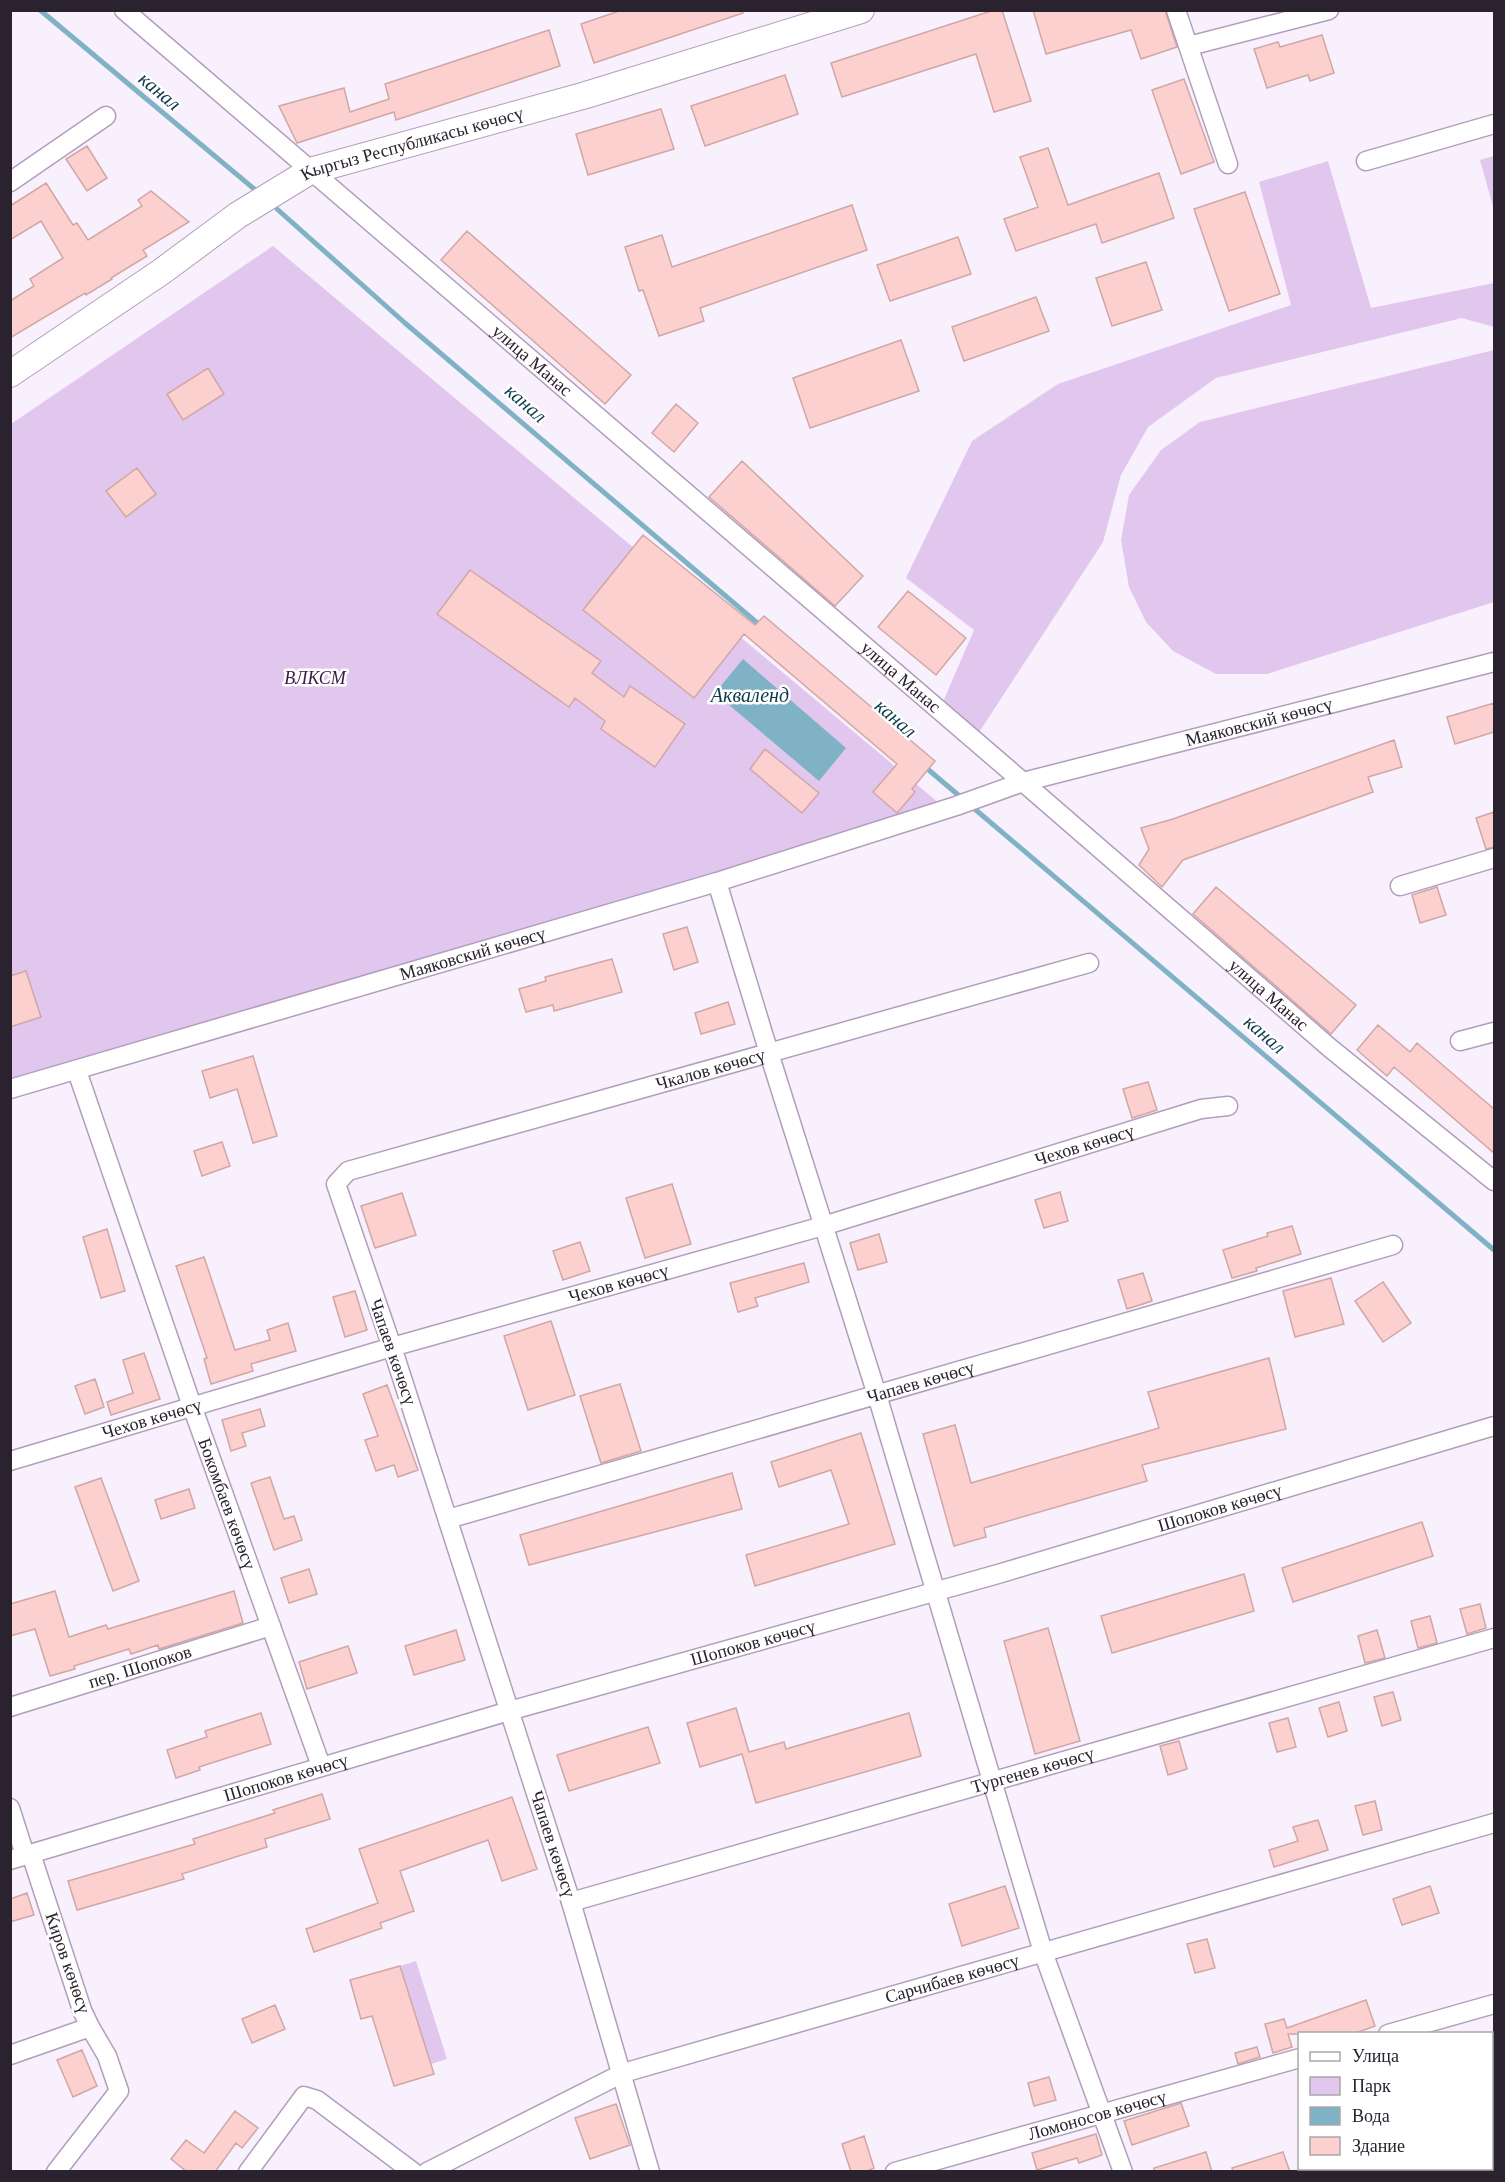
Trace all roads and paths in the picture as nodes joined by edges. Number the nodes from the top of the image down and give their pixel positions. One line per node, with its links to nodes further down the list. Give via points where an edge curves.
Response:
1 (124, 10): 10 (street, улица Манас)
2 (861, 10): 10 (main road, Кыргыз Республикасы көчөсү, via 586,95)
3 (1176, 10): 5 (street)
4 (1329, 10): 5 (street)
5 (1189, 46): 9 (street)
6 (106, 116): 11 (street)
7 (1494, 124): 8 (street)
8 (1366, 161)
9 (1228, 164)
10 (310, 171): 12 (main road, Кыргыз Республикасы көчөсү, via 238,215); 14 (street, улица Манас)
11 (10, 182)
12 (10, 374)
13 (1494, 662): 14 (street, Маяковский көчөсү)
14 (1023, 782): 16 (street, Маяковский көчөсү); 25 (street, улица Манас, via 1330,1048)
15 (1494, 858): 17 (street)
16 (717, 882): 21 (street); 22 (street, Маяковский көчөсү)
17 (1400, 886)
18 (1089, 963): 21 (street, Чкалов көчөсү)
19 (1494, 1032): 20 (street)
20 (1460, 1041)
21 (769, 1053): 26 (street, Чкалов көчөсү, via 348,1171); 27 (street)
22 (77, 1071): 23 (street, Маяковский көчөсү); 31 (street, Бокомбаев көчөсү)
23 (10, 1089)
24 (1228, 1106): 27 (street, Чехов көчөсү, via 1201,1109)
25 (1494, 1181)
26 (336, 1184): 29 (street, Чапаев көчөсү)
27 (823, 1226): 29 (street, Чехов көчөсү); 30 (street)
28 (1393, 1245): 30 (street, Чапаев көчөсү)
29 (392, 1347): 31 (street, Чехов көчөсү); 34 (street, Чапаев көчөсү)
30 (877, 1395): 34 (street, Чапаев көчөсү); 35 (street)
31 (192, 1406): 33 (street, Чехов көчөсү); 36 (street, Бокомбаев көчөсү)
32 (1494, 1426): 35 (street, Шопоков көчөсү)
33 (10, 1461)
34 (448, 1520): 39 (street, Чапаев көчөсү)
35 (937, 1591): 39 (street, Шопоков көчөсү); 41 (street)
36 (271, 1626): 38 (street, пер. Шопоков); 40 (street, Бокомбаев көчөсү)
37 (1494, 1638): 41 (street, Тургенев көчөсү)
38 (10, 1707)
39 (508, 1711): 40 (street, Шопоков көчөсү); 45 (street, Чапаев көчөсү)
40 (321, 1766): 44 (street, Шопоков көчөсү)
41 (993, 1781): 45 (street, Тургенев көчөсү); 46 (street)
42 (10, 1808): 44 (street)
43 (1494, 1823): 46 (street, Сарчибаев көчөсү)
44 (22, 1856): 48 (street, Киров көчөсү)
45 (572, 1902): 52 (street, Чапаев көчөсү)
46 (1043, 1952): 52 (street, Сарчибаев көчөсү); 53 (street)
47 (1494, 2004): 49 (street)
48 (90, 2027): 50 (street, Киров көчөсү); 54 (street, via 107,2056 119,2091)
49 (1395, 2032)
50 (10, 2055)
51 (1298, 2058): 53 (street, Ломоносов көчөсү)
52 (622, 2073): 57 (street, Сарчибаев көчөсү); 58 (street, Чапаев көчөсү)
53 (1103, 2113): 59 (street, Ломоносов көчөсү); 60 (street)
54 (56, 2172)
55 (248, 2172): 56 (street, via 304,2096 317,2100)
56 (413, 2172)
57 (427, 2172)
58 (650, 2172)
59 (895, 2172)
60 (1123, 2172)

